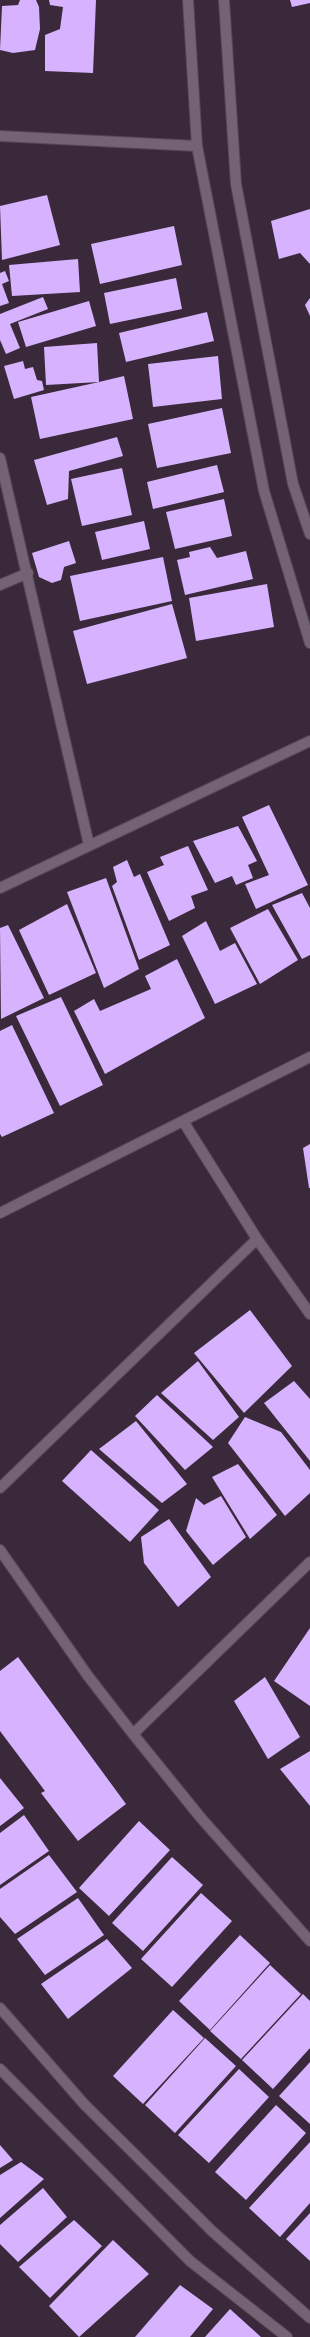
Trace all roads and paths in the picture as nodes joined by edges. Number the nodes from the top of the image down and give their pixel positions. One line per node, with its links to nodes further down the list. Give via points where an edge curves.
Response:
1 (188, 0): 4 (street)
2 (224, 0): 6 (street, via 236,184 293,484)
3 (0, 136): 4 (street)
4 (197, 146): 9 (street, via 264,492)
5 (0, 458): 7 (street)
6 (310, 534)
7 (28, 573): 8 (street); 11 (street)
8 (0, 586)
9 (310, 643)
10 (310, 741): 11 (street)
11 (89, 845): 12 (street)
12 (0, 888)
13 (310, 1057): 14 (street)
14 (183, 1121): 15 (street); 16 (street)
15 (0, 1213)
16 (257, 1239): 17 (street); 18 (street)
17 (310, 1314)
18 (0, 1488)
19 (0, 1550): 21 (street, via 79,1664)
20 (310, 1562): 21 (street)
21 (133, 1734): 22 (street, via 201,1818)
22 (308, 1936)
23 (0, 2008): 25 (street, via 89,2110 212,2231)
24 (0, 2069): 26 (street, via 190,2260)
25 (310, 2318)
26 (287, 2337)

